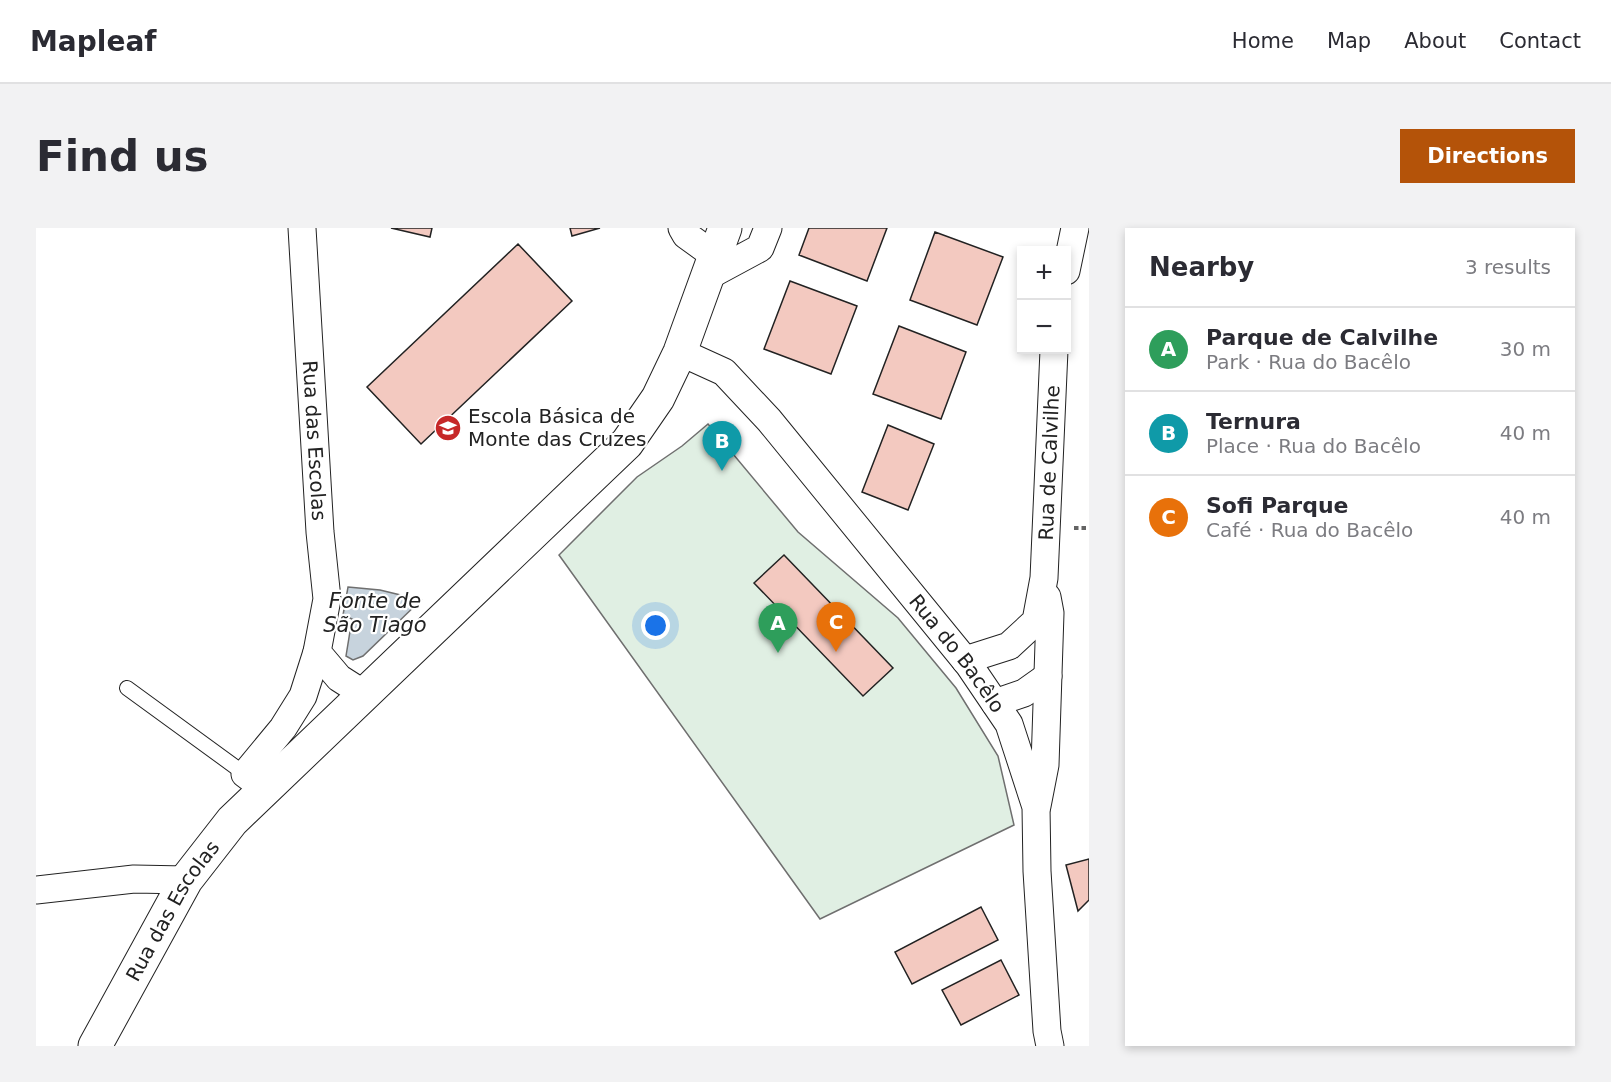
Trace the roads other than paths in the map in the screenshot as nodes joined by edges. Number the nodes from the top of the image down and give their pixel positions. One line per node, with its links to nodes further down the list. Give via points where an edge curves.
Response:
1 (302, 228): 10 (street, Rua das Escolas, via 327,599)
2 (682, 228): 6 (street, via 686,235)
3 (768, 228): 6 (street, via 760,248)
4 (1075, 228): 5 (street)
5 (1071, 247)
6 (716, 254): 7 (street, Rua das Escolas)
7 (680, 352): 11 (street, Rua do Bacêlo, via 724,372 769,420); 14 (street, Rua das Escolas, via 658,399 627,443)
8 (1054, 354): 9 (street, Rua de Calvilhe)
9 (1044, 578): 11 (street, Rua de Calvilhe, via 1036,621 1009,646); 12 (street, Rua de Calvilhe, via 1050,613)
10 (317, 652): 14 (street, via 339,678); 16 (street, Rua das Escolas, via 303,696)
11 (965, 660): 15 (street, Rua do Bacêlo)
12 (1048, 675): 15 (street, via 1024,693); 17 (street, Rua de Calvilhe, via 1045,765)
13 (127, 688): 16 (lane)
14 (364, 694): 16 (street, Rua das Escolas)
15 (995, 703): 17 (street, Rua do Bacêlo, via 1009,724)
16 (255, 782): 18 (street, Rua das Escolas, via 232,820)
17 (1036, 807): 21 (street, Rua do Bacêlo)
18 (186, 880): 19 (street, via 134,879); 20 (street, Rua das Escolas)
19 (36, 890)
20 (95, 1046)
21 (1050, 1046)

